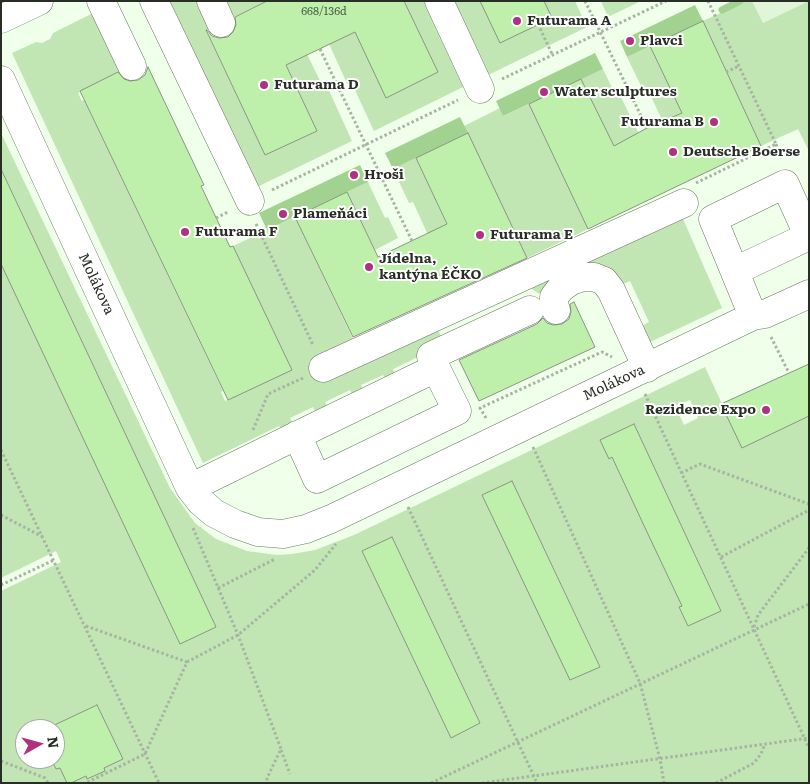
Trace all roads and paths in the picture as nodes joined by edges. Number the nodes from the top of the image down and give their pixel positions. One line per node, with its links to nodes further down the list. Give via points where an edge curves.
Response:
1 (39, 1): 8 (street)
2 (101, 1): 13 (street)
3 (154, 1): 23 (street)
4 (439, 1): 17 (street)
5 (586, 1): 10 (path)
6 (666, 1): 10 (path)
7 (708, 1): 14 (path)
8 (1, 19)
9 (538, 24): 12 (path)
10 (600, 32): 12 (path); 18 (path)
11 (320, 49): 19 (path)
12 (552, 54): 17 (path)
13 (132, 66)
14 (739, 66): 15 (path); 20 (path)
15 (726, 72)
16 (1, 80): 45 (street, Molákova)
17 (480, 89): 19 (path)
18 (647, 128)
19 (366, 144): 23 (path); 25 (path)
20 (776, 144): 21 (path); 22 (path)
21 (780, 153)
22 (686, 195): 29 (street)
23 (250, 201): 32 (path, via 246,203)
24 (809, 237): 26 (street); 26 (street, via 785,184 713,219)
25 (412, 241)
26 (735, 271): 28 (street)
27 (809, 294): 28 (street, Molákova, via 765,314)
28 (761, 324): 31 (street, Molákova); 33 (path)
29 (417, 325): 30 (street); 32 (street)
30 (434, 362): 31 (street, via 554,305 554,297 571,281 594,277 604,281 611,290); 36 (street); 40 (street)
31 (632, 366): 34 (path, via 602,352); 38 (street, Molákova); 43 (path)
32 (324, 368): 39 (path, via 268,394)
33 (788, 373)
34 (539, 381): 35 (path); 37 (path, via 480,408)
35 (542, 386)
36 (456, 411): 40 (street, via 317,479); 41 (street)
37 (485, 417)
38 (522, 427): 41 (street, Molákova); 62 (path)
39 (252, 432)
40 (297, 435): 45 (street)
41 (474, 449): 44 (street, Molákova)
42 (1, 450): 49 (path)
43 (681, 473): 46 (path, via 700,464); 53 (path)
44 (398, 486): 45 (street, Molákova, via 331,519 283,534 258,532 235,524 214,513); 65 (path)
45 (195, 494): 56 (path, via 192,527)
46 (809, 504)
47 (809, 510): 53 (path)
48 (1, 515): 49 (path)
49 (43, 537): 54 (path)
50 (340, 540): 60 (path, via 315,570)
51 (809, 548): 59 (path, via 758,615)
52 (279, 557): 56 (path)
53 (721, 557): 59 (path)
54 (54, 560): 55 (path); 58 (path)
55 (1, 585)
56 (218, 588): 60 (path)
57 (809, 604): 59 (path)
58 (85, 626): 61 (path); 69 (path)
59 (753, 628): 62 (path); 63 (path)
60 (238, 635): 61 (path); 68 (path)
61 (187, 662): 69 (path)
62 (640, 683): 65 (path); 70 (path)
63 (804, 738): 64 (path); 66 (path); 67 (path)
64 (809, 738)
65 (518, 741): 73 (path); 78 (path)
66 (765, 744): 70 (path); 82 (path, via 754,763)
67 (809, 748)
68 (281, 749): 72 (path); 77 (path, via 267,778)
69 (145, 754): 75 (path); 76 (path)
70 (660, 759): 73 (path); 81 (path)
71 (1, 761): 74 (path, via 45,778)
72 (290, 774)
73 (534, 775): 79 (path); 80 (path)
74 (48, 783)
75 (86, 783)
76 (159, 783)
77 (268, 783)
78 (431, 783)
79 (482, 783)
80 (537, 783)
81 (664, 783)
82 (716, 783)

